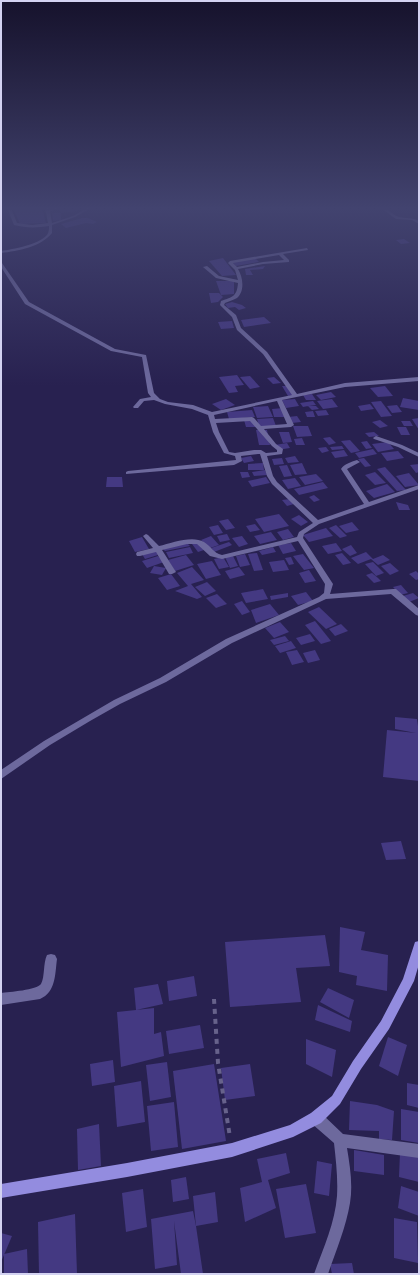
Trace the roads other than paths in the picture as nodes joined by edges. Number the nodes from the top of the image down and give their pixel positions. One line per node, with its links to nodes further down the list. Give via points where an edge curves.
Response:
1 (205, 267): 4 (street, via 218,277)
2 (3, 268): 7 (street, via 27,303 112,350 144,356 149,387)
3 (237, 268): 4 (street)
4 (241, 282): 6 (street, via 238,296 225,301 222,305 234,316 239,329 265,353)
5 (419, 379): 6 (street, via 345,385)
6 (296, 396): 8 (street)
7 (154, 398): 9 (street, via 142,400); 10 (street)
8 (279, 400): 10 (street); 12 (street, via 291,424)
9 (136, 408)
10 (211, 414): 11 (street)
11 (213, 421): 12 (street, via 252,419); 14 (street, via 225,451)
12 (260, 428): 15 (street, via 280,449 280,453)
13 (376, 438): 16 (street)
14 (237, 454): 15 (street, via 258,451); 18 (street, via 239,461 234,463)
15 (264, 455): 21 (street, via 274,483)
16 (419, 455)
17 (357, 462): 20 (street, via 344,469)
18 (128, 473)
19 (419, 487): 20 (street)
20 (368, 505): 21 (street)
21 (317, 524): 23 (street, via 301,533)
22 (146, 536): 24 (street)
23 (300, 538): 24 (street, via 222,557 214,556 204,545 194,541); 27 (street, via 329,584)
24 (158, 549): 25 (street); 26 (street)
25 (140, 554)
26 (172, 572)
27 (326, 597): 28 (street, via 393,591); 29 (street, via 229,641 163,680 117,702 47,743)
28 (419, 613)
29 (1, 775)
30 (419, 946): 33 (street, via 408,981 385,1025 336,1100)
31 (51, 959): 32 (street, via 47,986 40,993)
32 (1, 999)
33 (316, 1118): 34 (street); 36 (street, via 293,1131 232,1150)
34 (340, 1140): 35 (street); 37 (street, via 344,1179 343,1202 334,1239)
35 (419, 1150)
36 (1, 1191)
37 (321, 1274)

